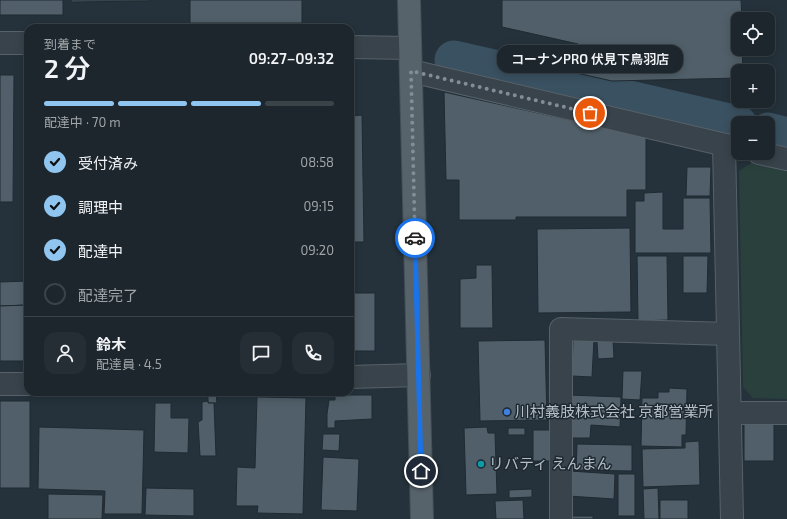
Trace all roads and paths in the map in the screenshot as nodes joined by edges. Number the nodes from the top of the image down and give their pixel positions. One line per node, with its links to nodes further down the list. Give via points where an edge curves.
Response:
1 (409, 0): 5 (main road)
2 (0, 43): 3 (street)
3 (24, 43)
4 (354, 47): 5 (street)
5 (410, 48): 6 (main road)
6 (411, 71): 7 (street); 11 (main road)
7 (731, 147): 10 (street)
8 (775, 156): 9 (street)
9 (787, 159)
10 (728, 334): 15 (street); 18 (street, via 561,329)
11 (419, 375): 12 (street); 17 (main road)
12 (354, 376)
13 (0, 384): 14 (street)
14 (24, 384)
15 (730, 413): 16 (street); 19 (street)
16 (787, 413)
17 (422, 519)
18 (561, 519)
19 (732, 519)

